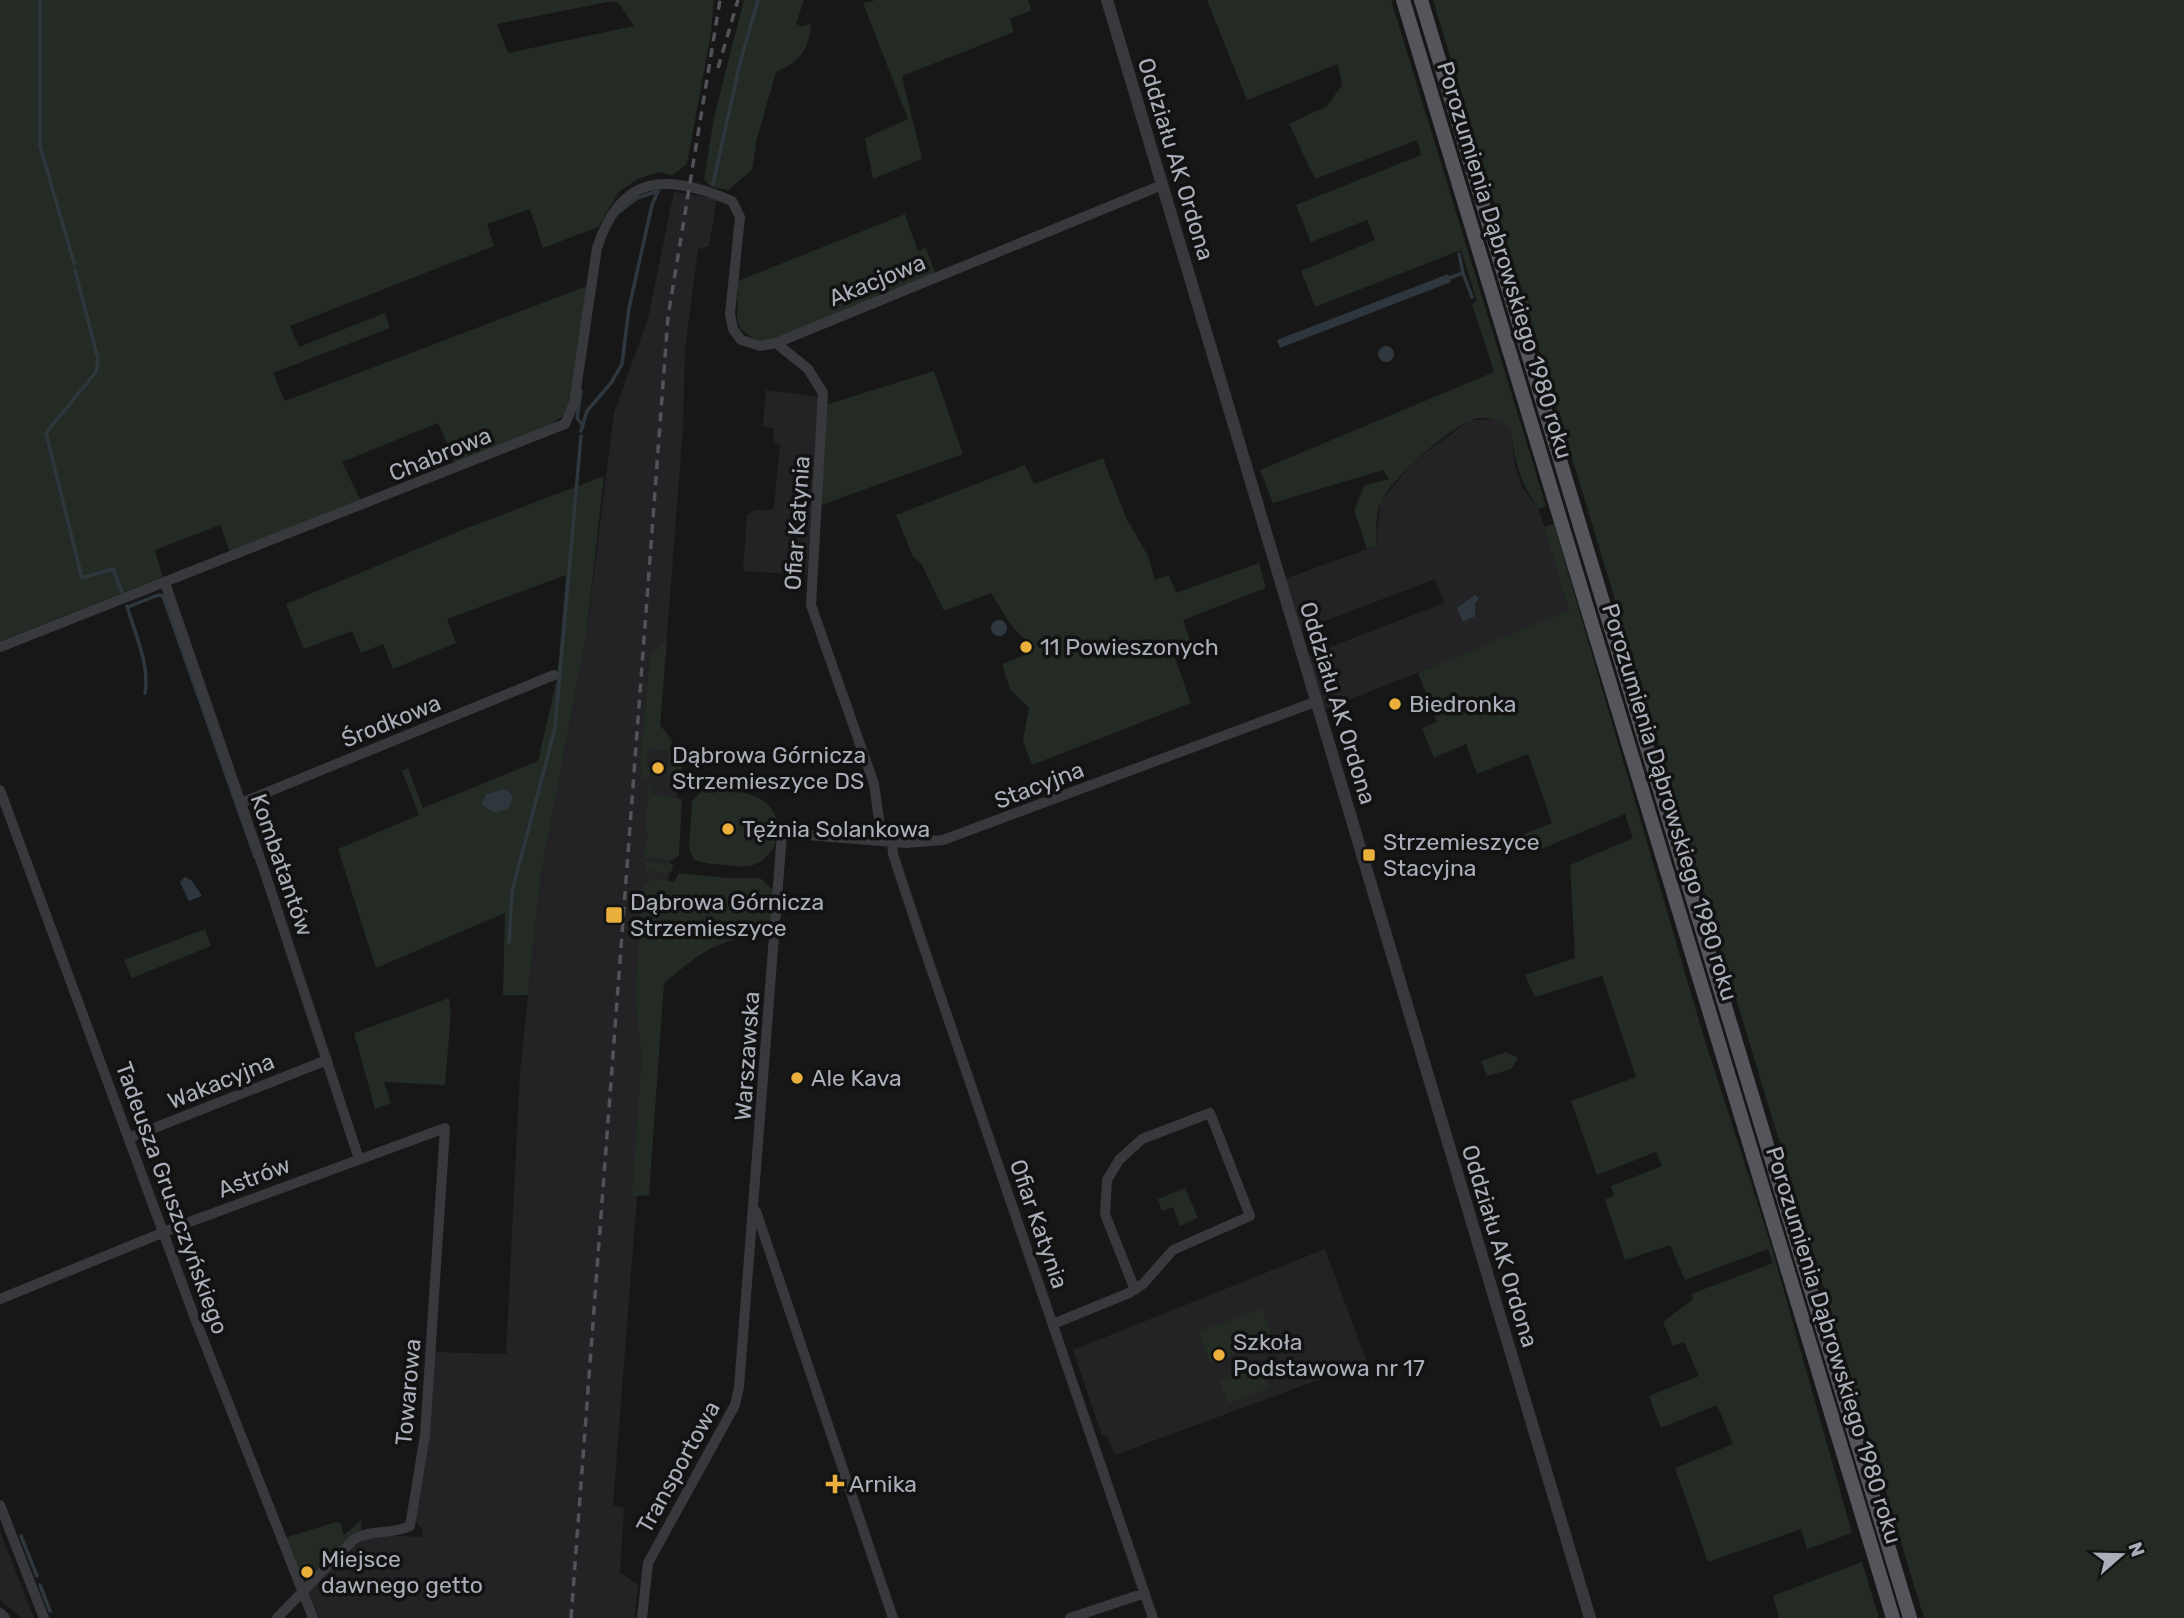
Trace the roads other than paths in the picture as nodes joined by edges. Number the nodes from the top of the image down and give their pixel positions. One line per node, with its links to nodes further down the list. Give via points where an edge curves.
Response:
1 (1107, 0): 4 (street, Oddziału AK Ordona)
2 (1403, 0): 39 (main road, Porozumienia Dąbrowskiego 1980 roku)
3 (1421, 0): 40 (main road, Porozumienia Dąbrowskiego 1980 roku)
4 (1162, 185): 6 (street, Akacjowa); 10 (street, Oddziału AK Ordona)
5 (732, 201): 6 (street, Akacjowa, via 740,216 731,324 747,344); 7 (street, Chabrowa, via 702,189 650,183 624,198 611,213 597,248 574,403 565,424)
6 (776, 343): 13 (street, Ofiar Katynia, via 820,385 824,404 811,605 874,785)
7 (165, 583): 8 (street, Chabrowa); 12 (street, Kombatantów)
8 (0, 648)
9 (554, 675): 12 (street, Środkowa)
10 (1315, 702): 13 (street, Stacyjna, via 963,834 930,842); 38 (street, Oddziału AK Ordona)
11 (0, 790): 17 (street, Tadeusza Gruszczyńskiego)
12 (241, 803): 15 (street, Kombatantów)
13 (887, 841): 14 (street, Stacyjna, via 782,833); 25 (street, Ofiar Katynia)
14 (781, 850): 19 (street, Warszawska)
15 (327, 1060): 17 (street, Wakacyjna); 18 (street, Kombatantów)
16 (445, 1128): 18 (street, Astrów); 27 (street, Towarowa, via 425,1435 410,1526 357,1537)
17 (129, 1138): 20 (street, Tadeusza Gruszczyńskiego)
18 (359, 1159): 20 (street, Astrów)
19 (755, 1208): 21 (street, Warszawska); 22 (street, Transportowa)
20 (164, 1233): 24 (street, Astrów); 27 (street, Tadeusza Gruszczyńskiego)
21 (773, 1262): 22 (street, via 756,1262); 35 (street, Warszawska)
22 (750, 1267): 34 (street, Transportowa, via 735,1405 648,1563)
23 (1135, 1290): 23 (street, via 1174,1250 1250,1216 1210,1113 1142,1139 1119,1160 1107,1180 1105,1214); 25 (street)
24 (0, 1299)
25 (1053, 1324): 28 (street, Ofiar Katynia)
26 (0, 1505): 31 (street)
27 (302, 1592): 32 (street); 33 (street, Tadeusza Gruszczyńskiego)
28 (1145, 1593): 36 (street); 37 (street, Ofiar Katynia)
29 (0, 1615): 30 (street)
30 (4, 1618)
31 (44, 1618)
32 (277, 1618)
33 (313, 1618)
34 (642, 1618)
35 (893, 1618)
36 (1070, 1618)
37 (1153, 1618)
38 (1590, 1618)
39 (1893, 1618)
40 (1910, 1618)

